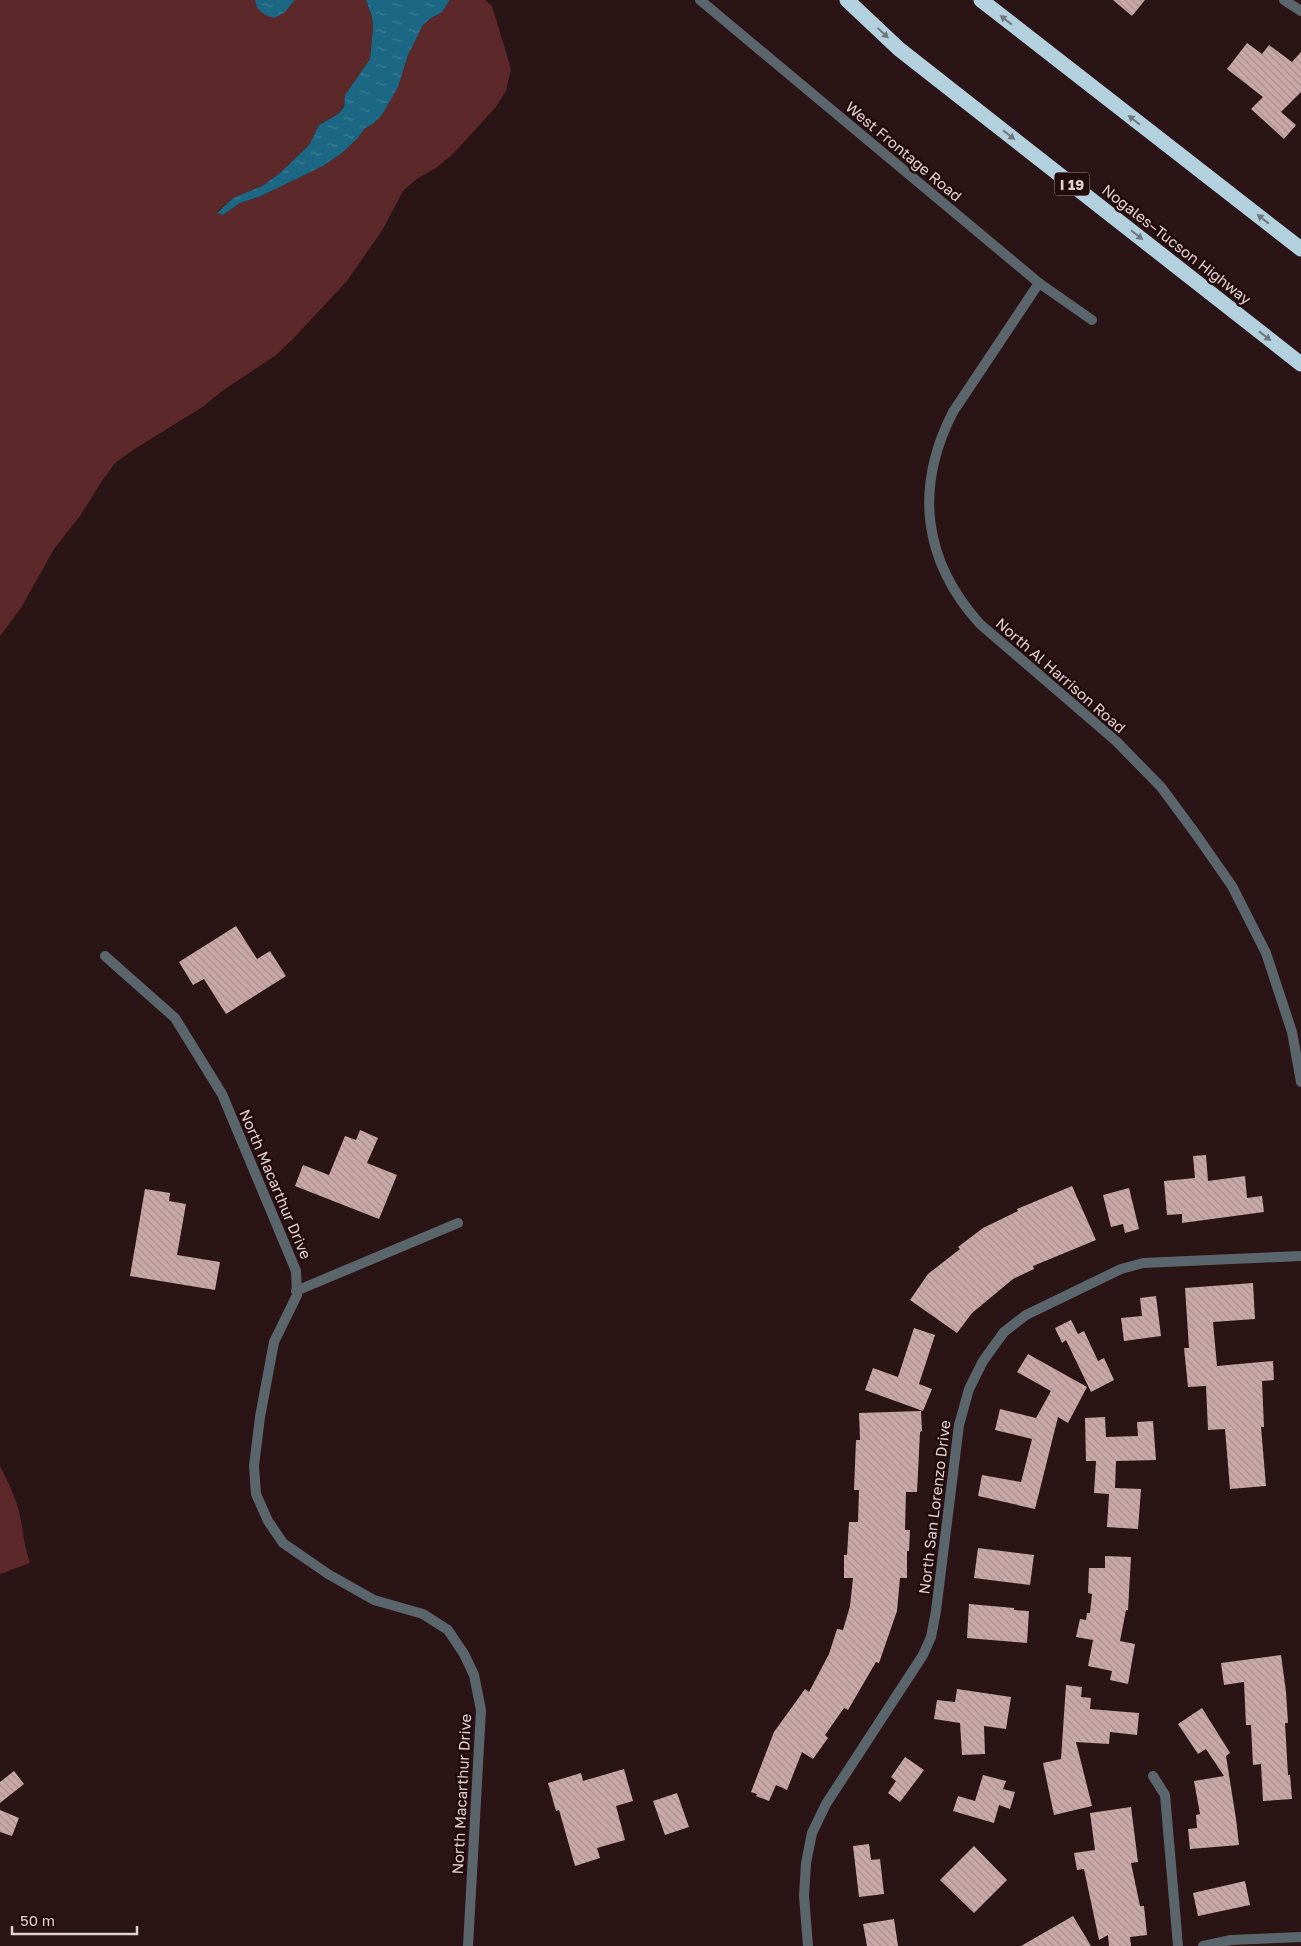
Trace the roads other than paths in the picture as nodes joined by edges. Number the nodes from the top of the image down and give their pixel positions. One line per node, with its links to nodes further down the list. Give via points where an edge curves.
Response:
1 (700, 0): 7 (street, West Frontage Road)
2 (847, 0): 9 (highway, Nogales–Tucson Highway / I 19, one-way to 9, via 899,49)
3 (981, 0): 6 (highway, one-way to 3)
4 (1284, 0): 5 (street)
5 (1301, 11)
6 (1301, 249)
7 (1039, 283): 8 (street, West Frontage Road); 11 (street, North Al Harrison Road, via 953,412 941,437 929,491 937,553 954,591 980,624 1116,740 1161,788 1232,886 1266,953 1292,1032)
8 (1092, 320)
9 (1301, 364)
10 (105, 956): 14 (street, North Macarthur Drive, via 175,1018 222,1094 296,1271)
11 (1301, 1082)
12 (458, 1224): 14 (street)
13 (1301, 1256): 18 (street, North San Lorenzo Drive, via 1176,1260 1121,1269 1026,1315 1004,1332 983,1361 969,1389 959,1424 931,1636 923,1655 826,1804 812,1833 804,1896)
14 (296, 1291): 17 (street, North Macarthur Drive, via 297,1295 274,1342 254,1466 256,1494 283,1544 374,1600 423,1614 448,1630 474,1675 481,1710)
15 (1154, 1776): 19 (street, via 1165,1795)
16 (1301, 1937): 20 (street, via 1231,1940)
17 (468, 1946)
18 (808, 1946)
19 (1178, 1946)
20 (1203, 1946)

